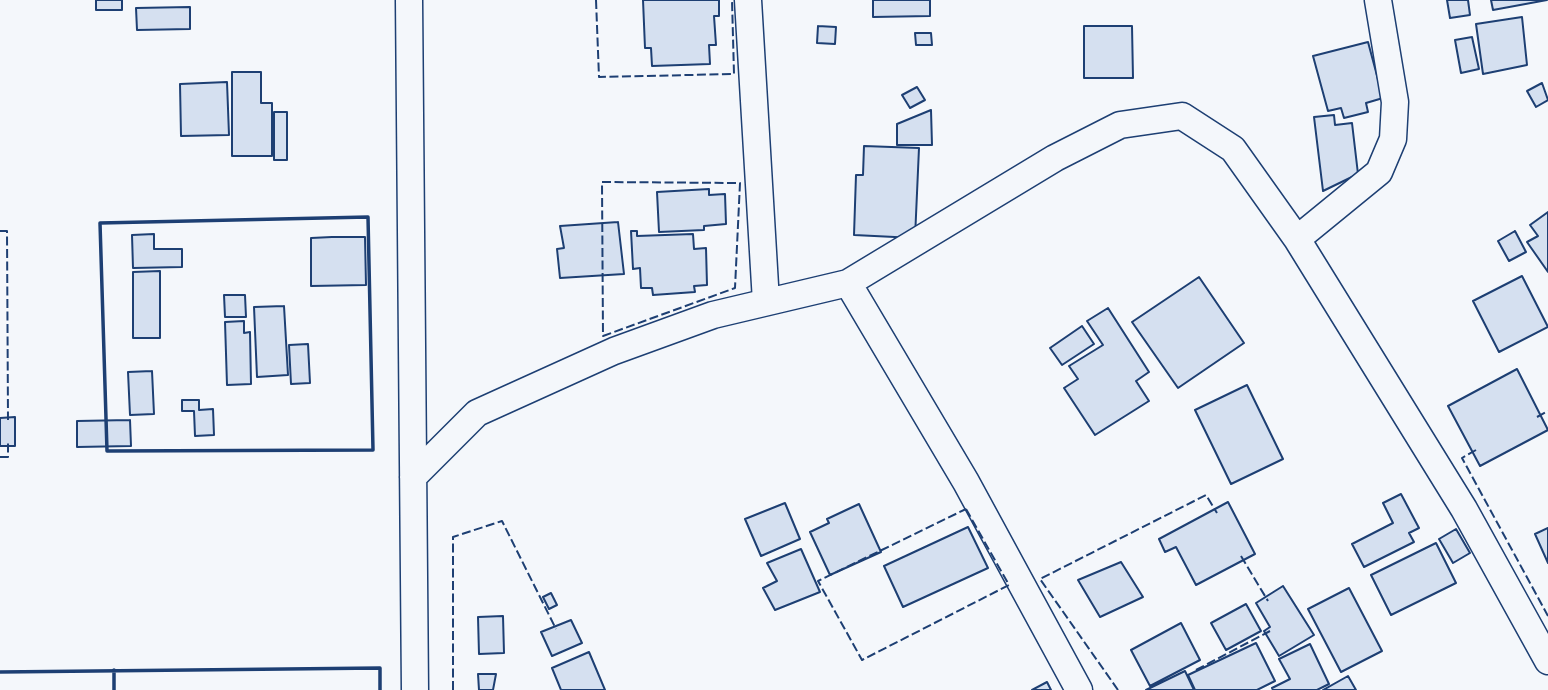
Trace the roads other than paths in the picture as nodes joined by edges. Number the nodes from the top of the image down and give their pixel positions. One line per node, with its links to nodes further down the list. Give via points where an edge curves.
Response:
1 (409, 0): 7 (street)
2 (748, 0): 6 (street)
3 (1378, 0): 4 (street, via 1395,102 1393,139 1379,172)
4 (1297, 239): 5 (street, via 1233,149 1182,116 1120,125 1066,152); 8 (street, via 1464,509)
5 (848, 283): 6 (street); 10 (street, via 966,482)
6 (766, 302): 7 (street, via 713,315 614,351 477,413)
7 (413, 477): 9 (street)
8 (1548, 662)
9 (415, 690)
10 (1079, 690)

